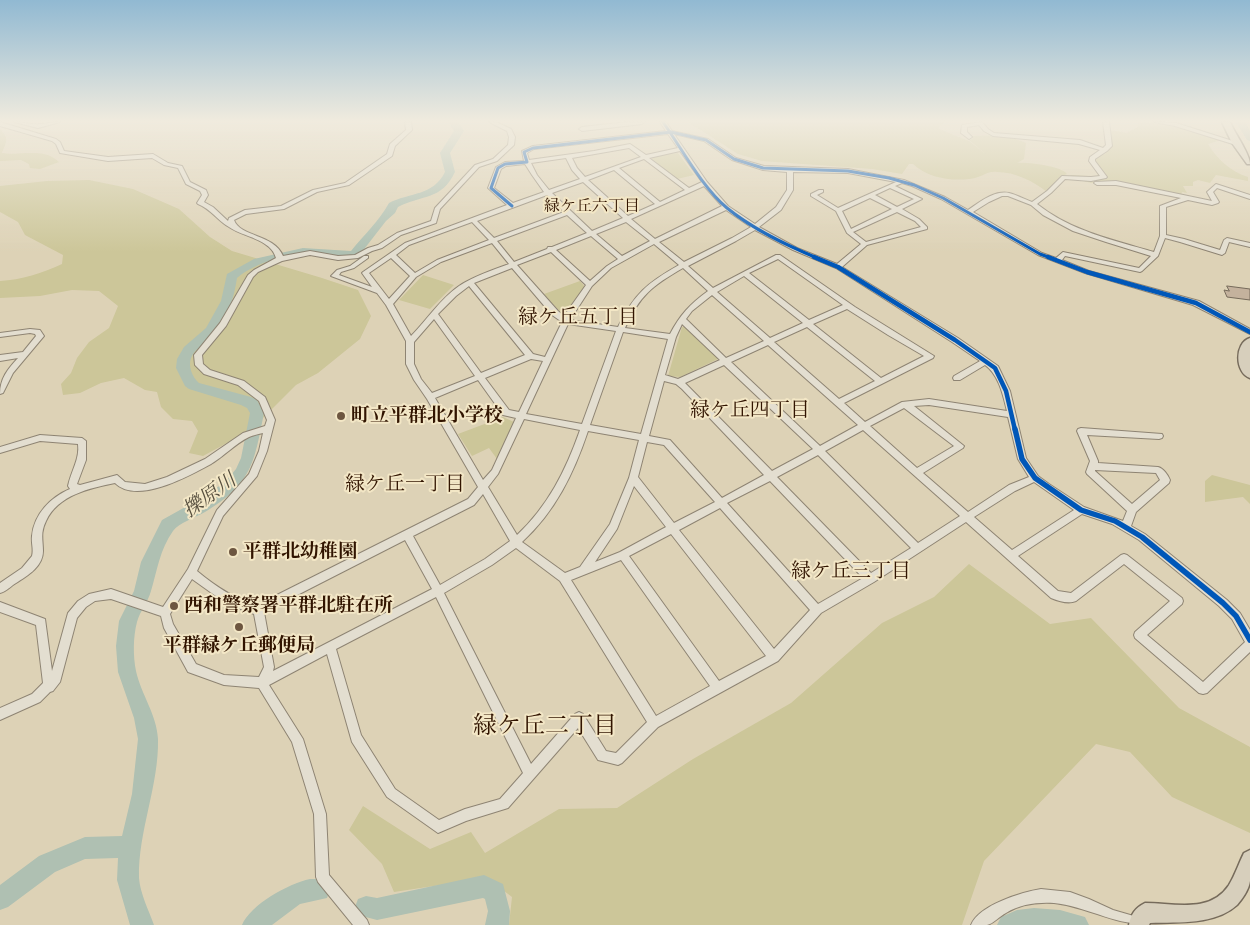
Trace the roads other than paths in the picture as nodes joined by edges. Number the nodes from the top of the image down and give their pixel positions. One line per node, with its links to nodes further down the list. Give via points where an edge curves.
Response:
1 (171, 165): 36 (street, via 180,167 188,182 202,190 205,194 200,203 211,206 220,219 235,229)
2 (375, 165): 36 (street, via 347,184 315,191 282,208 237,214 231,223)
3 (479, 165): 44 (street, via 437,209 434,222 400,234)
4 (503, 165): 27 (street, via 498,168 491,188)
5 (528, 165): 20 (street)
6 (572, 165): 15 (street)
7 (623, 165): 12 (street)
8 (656, 165): 19 (street)
9 (692, 165): 17 (street)
10 (756, 165): 13 (street)
11 (1094, 165): 14 (street, via 1104,174 1101,179)
12 (615, 168): 15 (street); 25 (street)
13 (790, 170): 16 (street, via 848,171); 35 (street, via 792,190)
14 (1064, 177): 24 (street, via 1088,183 1116,183); 26 (street)
15 (585, 180): 20 (street); 33 (street)
16 (902, 181): 18 (street); 32 (street)
17 (705, 183): 19 (street); 28 (street)
18 (892, 187): 22 (street); 30 (street, via 919,199)
19 (688, 190): 25 (street)
20 (548, 192): 27 (street); 31 (street)
21 (821, 192): 29 (street, via 813,195)
22 (872, 196): 29 (street); 30 (street)
23 (1250, 197): 24 (street, via 1216,186 1210,192 1216,202)
24 (1190, 198): 39 (street, via 1163,206)
25 (659, 204): 33 (street)
26 (1033, 204): 32 (street, via 1000,194); 46 (street, via 1081,231)
27 (512, 206): 34 (street)
28 (726, 207): 35 (street); 41 (street)
29 (838, 210): 38 (street)
30 (898, 210): 38 (street); 42 (street, via 925,228)
31 (569, 212): 37 (street); 40 (street)
32 (968, 212): 50 (street, via 1040,254)
33 (627, 219): 37 (street); 41 (street)
34 (473, 220): 40 (street); 47 (street, via 407,244)
35 (756, 228): 52 (street); 53 (street, via 794,249)
36 (243, 230): 48 (street, via 273,248)
37 (590, 232): 45 (street); 49 (street)
38 (850, 232): 42 (street)
39 (1163, 236): 43 (street, via 1222,253 1227,240); 46 (street)
40 (492, 240): 51 (street); 55 (street)
41 (654, 242): 49 (street); 52 (street)
42 (865, 244): 53 (street)
43 (1250, 244)
44 (380, 246): 48 (street, via 350,258 310,253); 58 (street, via 334,276)
45 (550, 248): 51 (street); 57 (street)
46 (1156, 255): 50 (street, via 1140,270 1063,254)
47 (393, 256): 55 (street); 58 (street, via 365,273)
48 (280, 257): 93 (street, via 250,276 223,324 197,359 208,372 241,383 262,399 272,420)
49 (622, 259): 57 (street, via 608,267)
50 (1058, 260): 67 (street, via 1196,304)
51 (512, 264): 56 (street); 64 (street)
52 (683, 265): 59 (street); 66 (street, via 644,291)
53 (838, 267): 78 (street)
54 (746, 274): 59 (street); 61 (street, via 778,256); 65 (street)
55 (414, 276): 60 (street)
56 (470, 282): 62 (street, via 448,298); 74 (street)
57 (590, 285): 64 (street, via 573,306)
58 (378, 291): 60 (street)
59 (712, 293): 63 (street); 71 (street)
60 (389, 304): 70 (street)
61 (847, 306): 65 (street); 83 (street, via 930,356)
62 (435, 314): 70 (street); 80 (street)
63 (682, 319): 69 (street); 77 (street)
64 (566, 322): 66 (street); 76 (street)
65 (809, 324): 71 (street); 83 (street)
66 (619, 330): 69 (street); 92 (street)
67 (1250, 332)
68 (0, 335): 73 (street, via 37,332 40,336)
69 (672, 337): 81 (street)
70 (410, 341): 86 (street, via 410,364)
71 (768, 342): 77 (street); 87 (street)
72 (1250, 342): 79 (highway, via 1243,357 1244,366)
73 (24, 354): 75 (street); 85 (street)
74 (530, 356): 76 (street); 80 (street)
75 (0, 358)
76 (548, 360): 89 (street)
77 (724, 360): 84 (street); 97 (street)
78 (986, 361): 82 (street); 90 (street, via 995,368 1006,391)
79 (1250, 374)
80 (481, 376): 86 (street); 89 (street, via 506,413)
81 (661, 377): 84 (street); 95 (street)
82 (956, 378)
83 (880, 381): 87 (street)
84 (679, 382): 100 (street)
85 (1, 386)
86 (430, 397): 103 (street)
87 (838, 403): 91 (street)
88 (905, 404): 90 (street, via 929,402); 91 (street); 99 (street, via 960,446)
89 (522, 415): 92 (street); 103 (street, via 494,472)
90 (1012, 415): 102 (street, via 1022,459)
91 (864, 425): 97 (street); 99 (street)
92 (585, 427): 95 (street); 112 (street, via 552,500 540,518)
93 (264, 430): 104 (street, via 249,434 208,461 170,480 145,488 123,485 117,479); 117 (street, via 263,451 253,476 220,513)
94 (1159, 436): 98 (street, via 1081,431 1094,461)
95 (645, 439): 101 (street); 105 (street, via 667,442)
96 (0, 450): 104 (street, via 40,438 82,441 84,456 72,486)
97 (819, 450): 100 (street); 113 (street)
98 (1092, 466): 107 (street, via 1090,472); 107 (street, via 1158,470 1166,480)
99 (917, 472): 108 (street)
100 (770, 476): 105 (street); 120 (street)
101 (633, 478): 110 (street); 116 (street, via 614,526)
102 (1035, 478): 106 (street); 108 (street, via 1012,488)
103 (482, 486): 111 (street, via 471,502); 112 (street)
104 (78, 488): 119 (street, via 53,504 44,515 36,535 38,556 24,574)
105 (720, 502): 110 (street); 126 (street)
106 (1081, 510): 109 (street); 115 (street)
107 (1132, 510): 109 (street)
108 (968, 517): 113 (street); 115 (street)
109 (1126, 526): 128 (street, via 1223,603 1236,616)
110 (674, 528): 114 (street); 131 (street)
111 (408, 536): 122 (street); 125 (street)
112 (516, 542): 118 (street); 122 (street, via 492,560)
113 (918, 548): 120 (street)
114 (623, 555): 116 (street); 134 (street)
115 (1011, 556): 129 (street, via 1055,595 1072,598 1124,558 1178,600 1139,635 1203,689)
116 (583, 571): 118 (street)
117 (191, 572): 125 (street, via 241,607); 127 (street)
118 (564, 578): 136 (street)
119 (5, 579): 121 (street)
120 (870, 579): 126 (street)
121 (0, 588)
122 (437, 591): 130 (street); 137 (street)
123 (121, 598): 127 (street); 133 (street, via 111,594 93,597 72,616 56,678)
124 (0, 607): 133 (street, via 41,622)
125 (258, 610): 132 (street, via 269,668)
126 (817, 610): 131 (street)
127 (159, 611): 132 (street, via 192,668 224,680)
128 (1250, 640)
129 (1250, 645)
130 (330, 646): 132 (street); 137 (street, via 356,738 391,793 438,827 504,804)
131 (774, 656): 134 (street)
132 (262, 683): 140 (street, via 298,740 320,814 323,877)
133 (49, 687): 135 (street, via 36,698)
134 (718, 689): 136 (street)
135 (0, 714)
136 (654, 723): 137 (street, via 618,759 602,756 579,718)
137 (529, 773)
138 (1250, 859): 139 (highway, via 1236,892 1222,907 1198,915 1145,914)
139 (1139, 924): 141 (street, via 1067,898 1049,896 1016,900 995,910)
140 (362, 925)
141 (978, 925)

